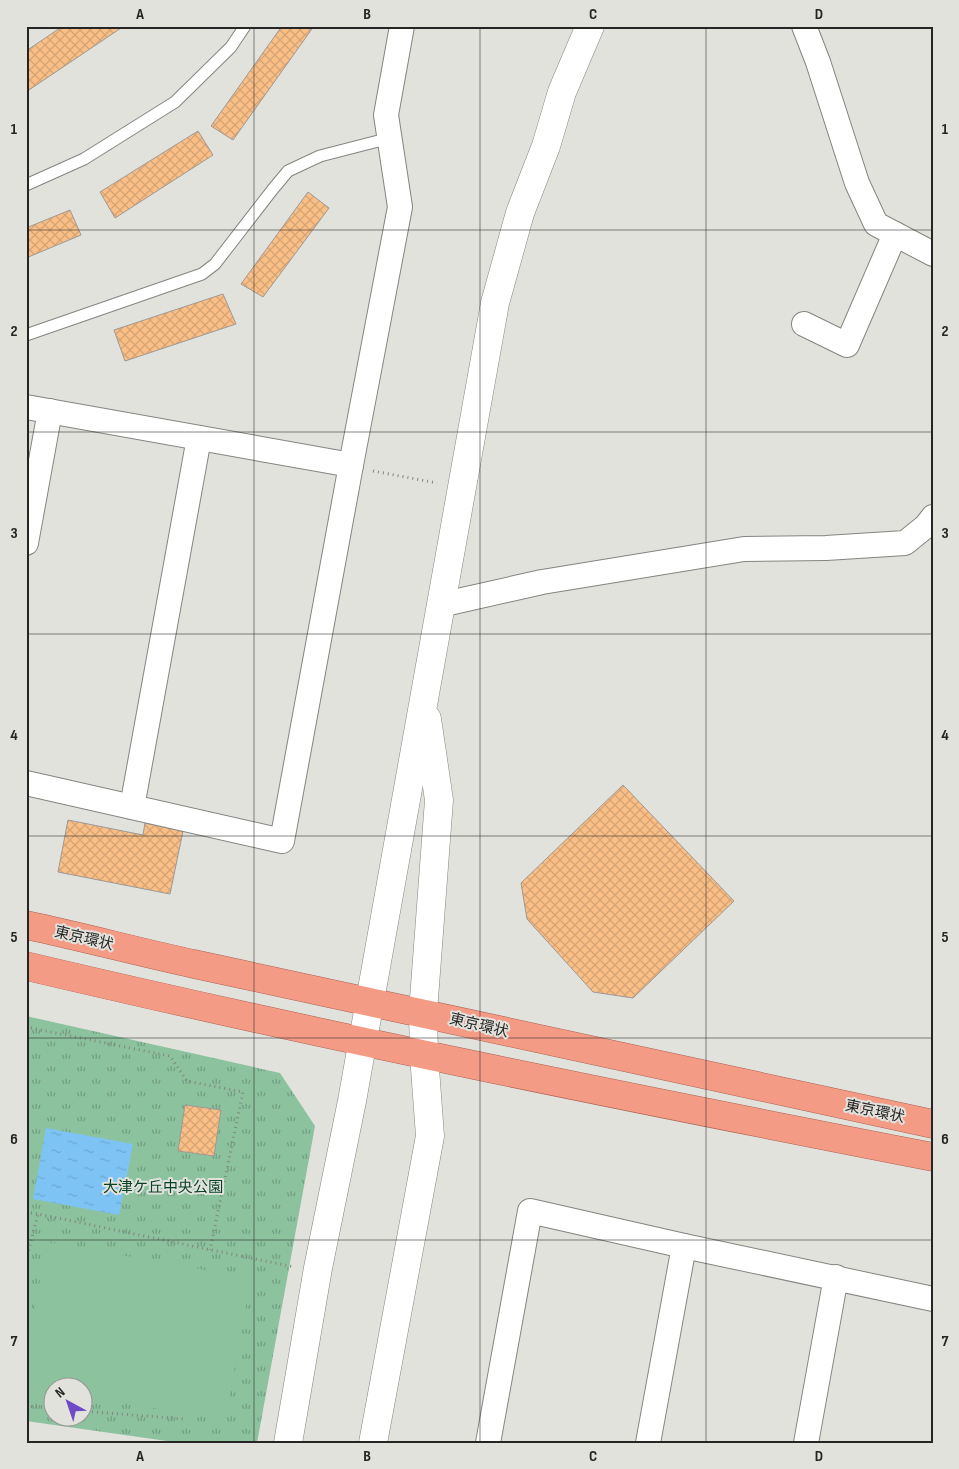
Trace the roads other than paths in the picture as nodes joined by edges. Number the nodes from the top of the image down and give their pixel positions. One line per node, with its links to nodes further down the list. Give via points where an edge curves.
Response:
1 (245, 26): 8 (lane, via 231,47 175,102 84,159)
2 (402, 26): 7 (street, via 386,115)
3 (570, 26): 6 (street)
4 (590, 26): 6 (street)
5 (804, 26): 9 (street, via 857,182 876,224)
6 (562, 92): 19 (street, via 546,146 520,213 495,303)
7 (390, 138): 12 (lane, via 320,156 288,171 215,264 202,274); 16 (street, via 400,207)
8 (26, 185)
9 (895, 234): 10 (street); 11 (street, via 847,345)
10 (933, 254)
11 (804, 324)
12 (26, 335)
13 (26, 407): 14 (street)
14 (50, 411): 15 (street); 18 (street)
15 (199, 438): 16 (street); 22 (street)
16 (351, 465): 22 (street, via 282,841)
17 (933, 517): 19 (street, via 906,543 744,549 542,582)
18 (26, 543)
19 (440, 605): 20 (street)
20 (424, 694): 25 (street); 26 (street, via 439,800)
21 (26, 783): 22 (street)
22 (132, 807)
23 (26, 925): 25 (highway, 東京環状)
24 (26, 966): 27 (highway)
25 (369, 1000): 26 (highway, 東京環状); 27 (street)
26 (422, 1012): 28 (street); 29 (highway, 東京環状)
27 (362, 1042): 28 (highway); 34 (street)
28 (424, 1055): 30 (highway); 35 (street, via 430,1136)
29 (933, 1124)
30 (933, 1157)
31 (684, 1246): 32 (street); 36 (street, via 530,1211); 37 (street)
32 (836, 1277): 33 (street); 38 (street)
33 (933, 1299)
34 (288, 1443)
35 (373, 1443)
36 (488, 1443)
37 (648, 1443)
38 (806, 1443)

